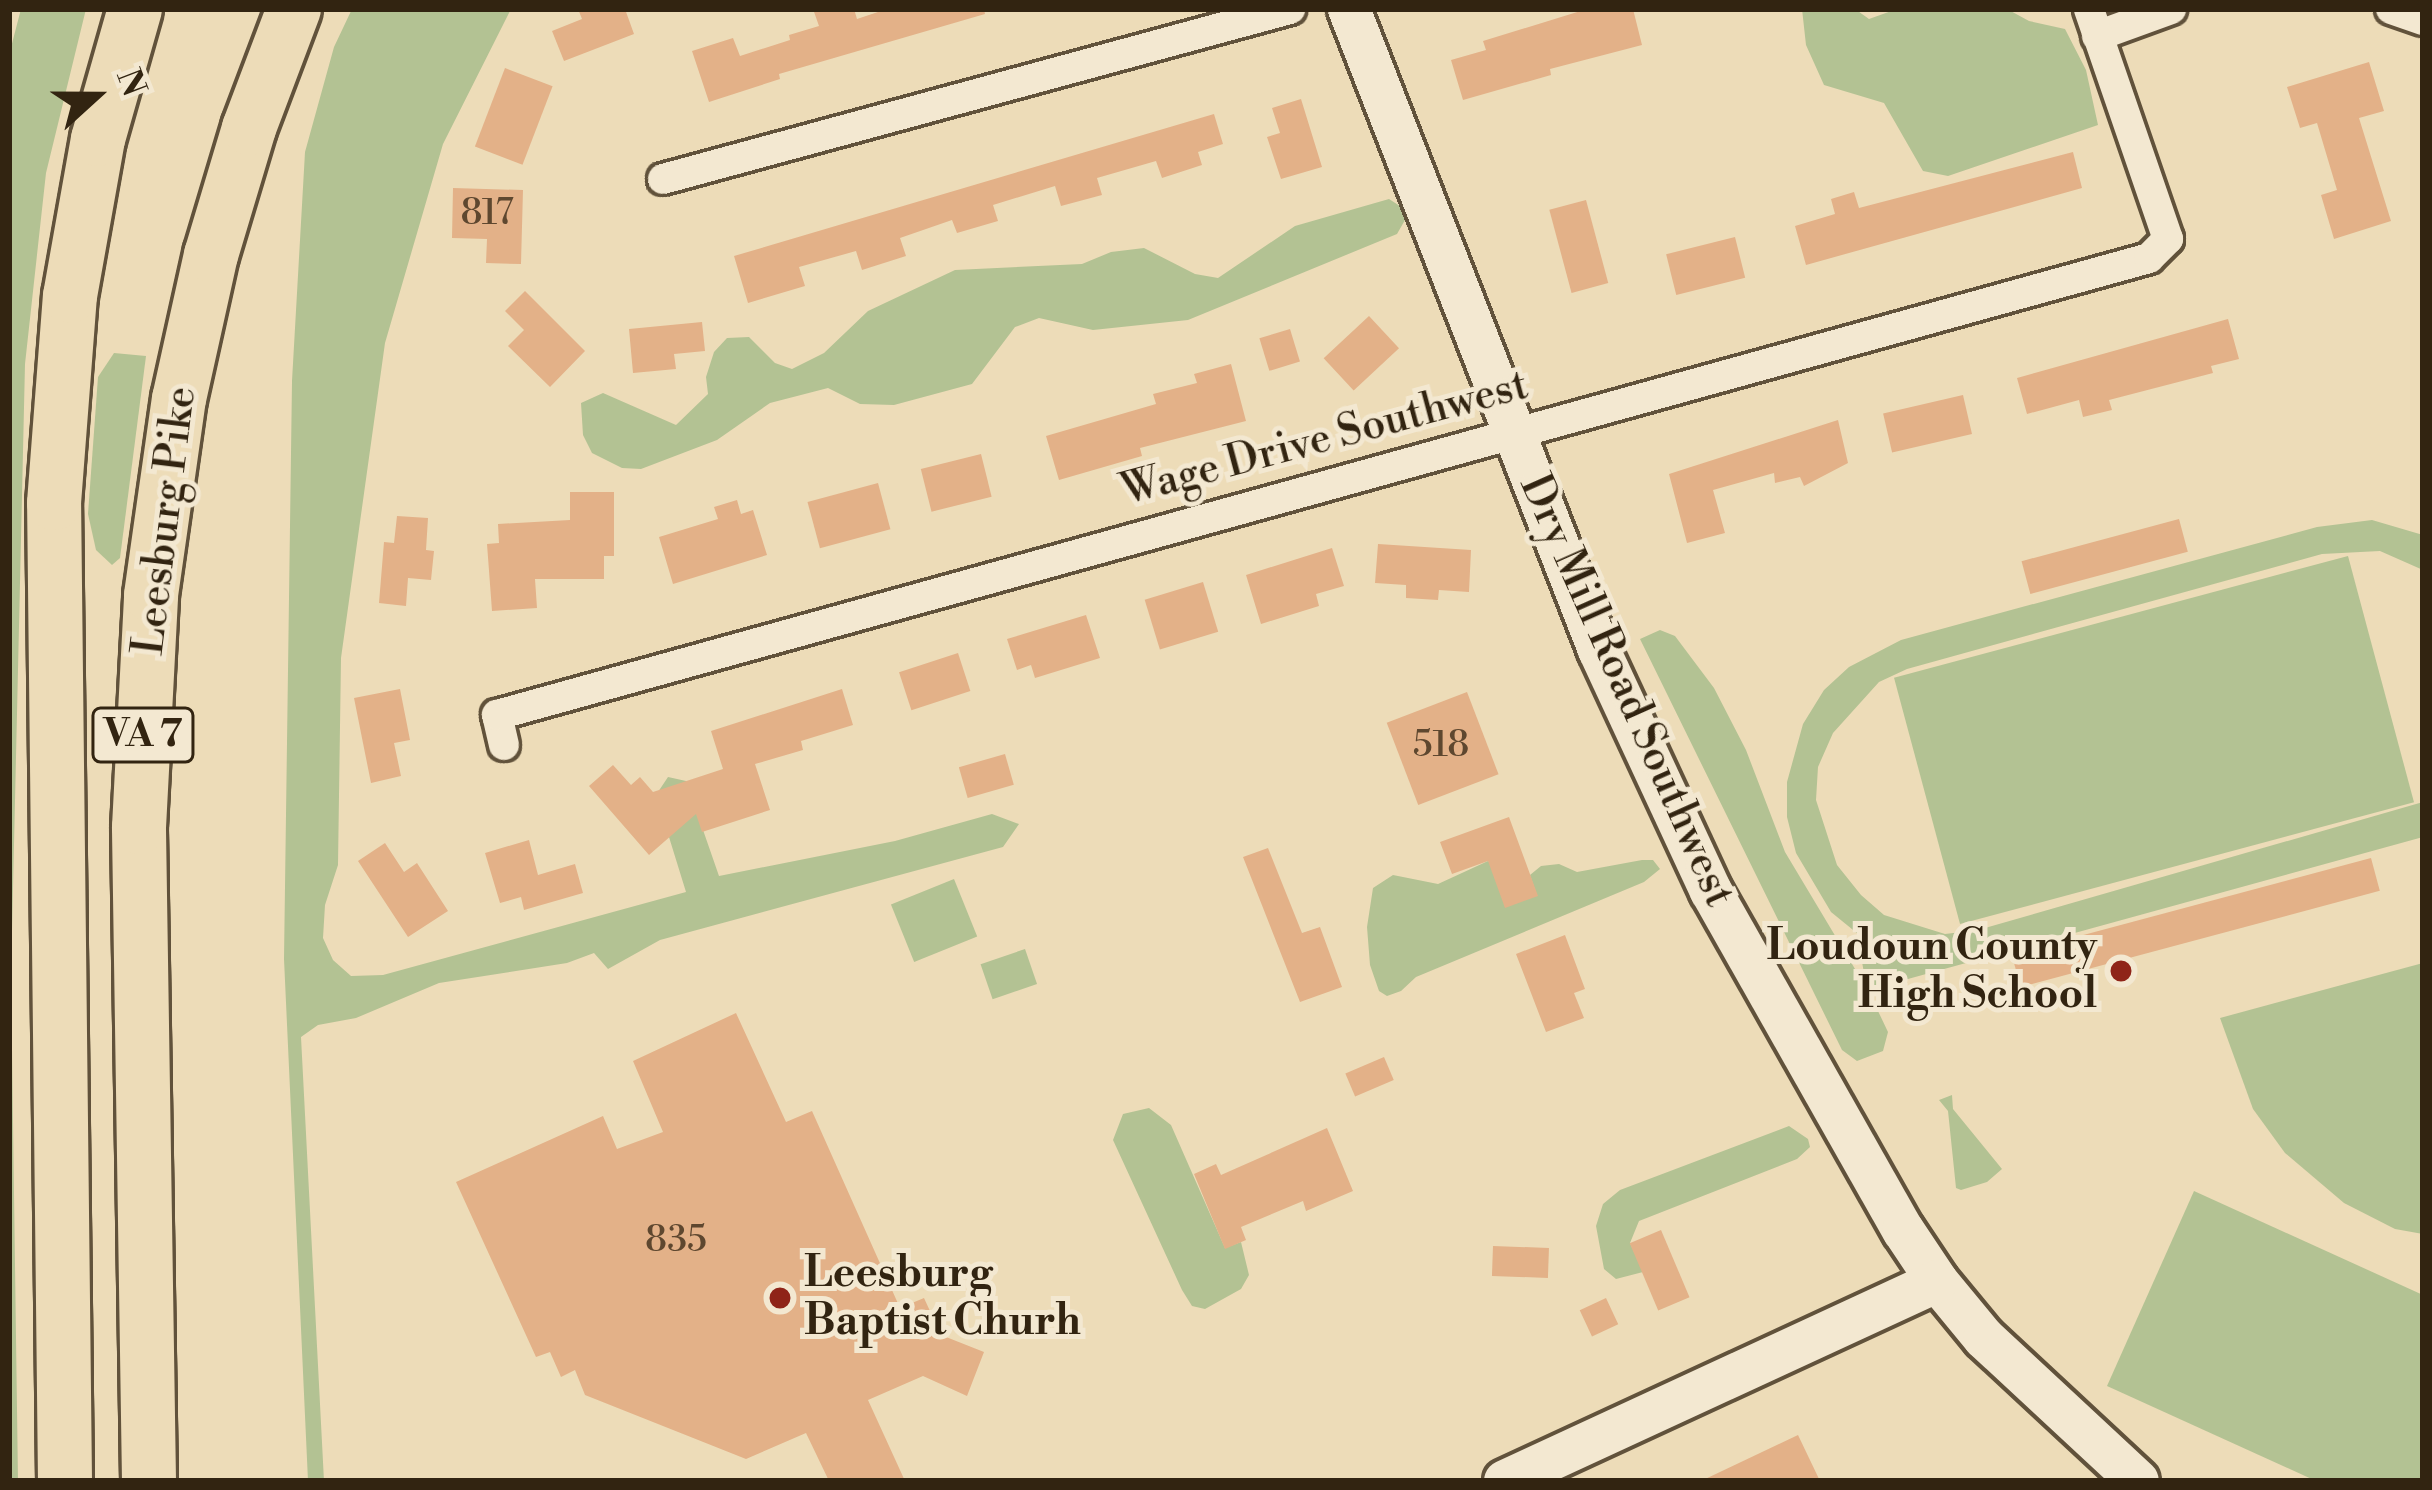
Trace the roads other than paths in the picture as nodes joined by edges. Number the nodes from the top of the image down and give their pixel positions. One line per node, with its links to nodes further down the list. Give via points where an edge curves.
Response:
1 (135, 9): 13 (highway, VA 7, via 98,140 70,296 54,503)
2 (294, 9): 14 (highway, Leesburg Pike / VA 7, via 211,255 178,399 151,596 139,827)
3 (1290, 9): 9 (street)
4 (1349, 9): 10 (street, Dry Mill Road Southwest)
5 (2171, 9): 8 (street)
6 (2391, 9): 7 (street)
7 (2423, 20)
8 (2093, 22): 10 (street, Wage Drive Southwest, via 2168,239 2149,258)
9 (663, 179)
10 (1514, 430): 11 (street, Wage Drive Southwest, via 496,715); 12 (street, Dry Mill Road Southwest, via 1600,650 1701,872)
11 (504, 746)
12 (1937, 1281): 15 (street); 16 (street, Dry Mill Road Southwest, via 1984,1338)
13 (64, 1481)
14 (148, 1481)
15 (1505, 1481)
16 (2138, 1481)

